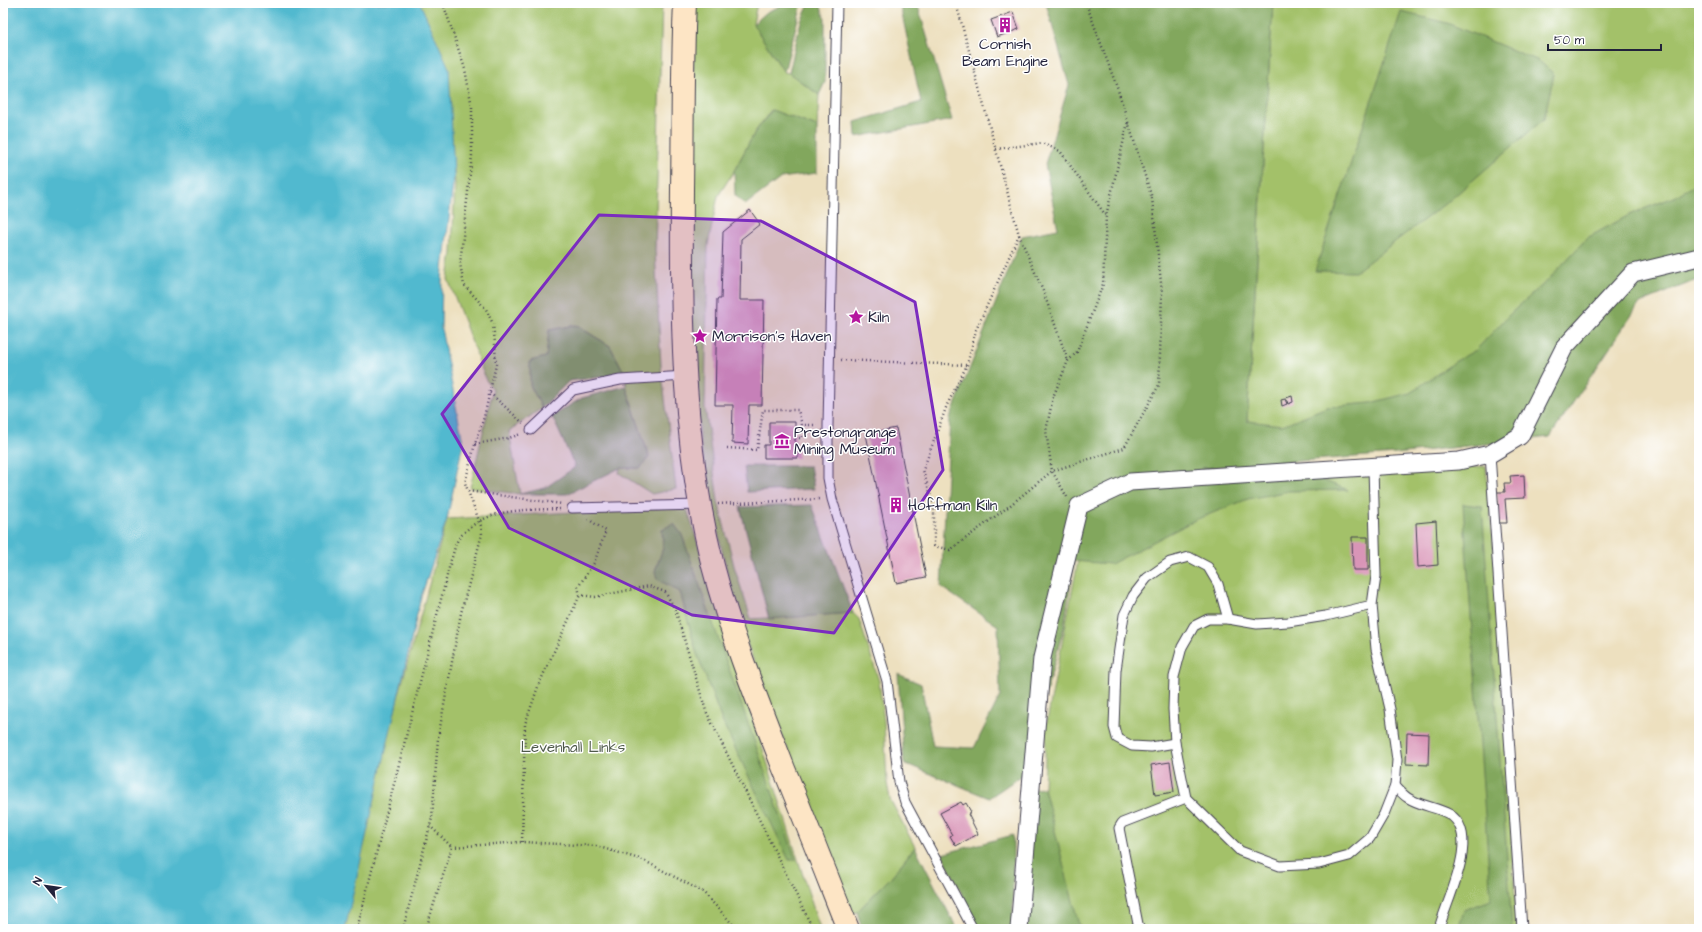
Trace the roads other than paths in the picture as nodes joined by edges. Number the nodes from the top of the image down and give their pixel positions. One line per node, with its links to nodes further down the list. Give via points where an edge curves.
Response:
1 (685, 3): 4 (main road, via 682,251)
2 (837, 3): 16 (lane, via 828,478 832,499 887,681 899,782 905,802)
3 (1699, 257): 6 (street, via 1633,272 1564,348 1520,436)
4 (686, 376): 5 (lane, via 620,380 573,390); 8 (main road, via 691,440)
5 (531, 430)
6 (1490, 454): 7 (street, via 1459,461); 20 (lane)
7 (1372, 467): 10 (lane, via 1376,576); 17 (street, via 1130,482 1079,506 1042,658)
8 (701, 505): 9 (lane); 15 (main road, via 713,565 735,639)
9 (572, 508)
10 (1372, 605): 11 (lane, via 1288,622 1256,624); 13 (lane, via 1376,650 1390,709 1397,760)
11 (1228, 619): 12 (lane, via 1208,618 1194,626 1182,647 1174,677); 12 (lane, via 1218,584 1208,566 1189,557 1170,562 1147,578 1133,596 1124,615 1116,670 1114,727 1117,738 1132,746)
12 (1175, 743): 14 (lane)
13 (1395, 786): 14 (lane, via 1384,814 1370,838 1349,856 1319,864 1280,866 1240,851); 19 (lane, via 1408,798 1449,814 1459,824 1462,840 1460,870)
14 (1186, 798): 18 (lane, via 1122,823 1119,828)
15 (848, 929)
16 (973, 929)
17 (1019, 929)
18 (1139, 929)
19 (1439, 929)
20 (1522, 929)

